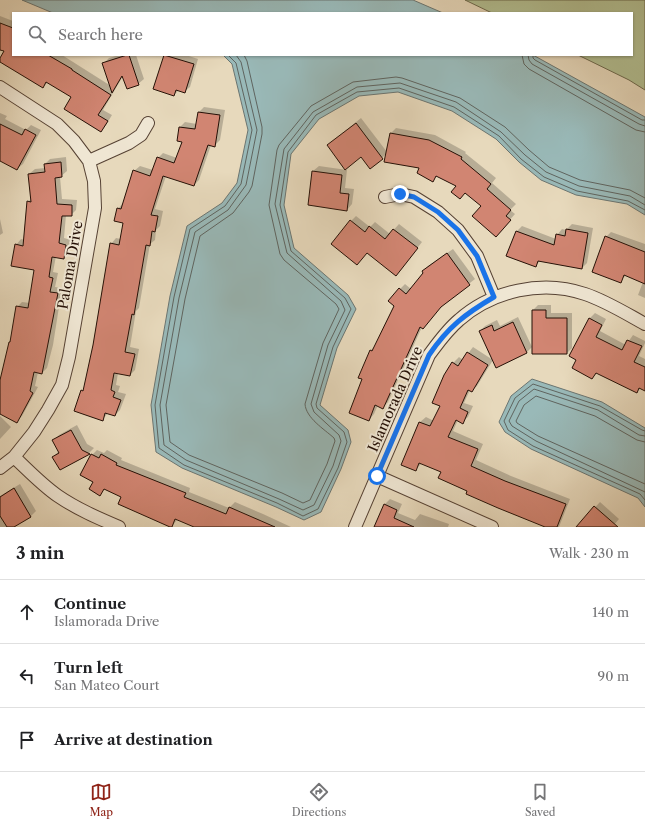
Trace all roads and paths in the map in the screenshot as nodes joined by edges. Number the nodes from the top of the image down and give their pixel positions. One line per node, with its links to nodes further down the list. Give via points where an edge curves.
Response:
1 (0, 87): 3 (street, Paloma Drive, via 57,124)
2 (148, 123): 3 (street, via 141,135 129,143)
3 (89, 160): 7 (street, Paloma Drive, via 94,182 95,208 69,357 62,384 48,410)
4 (384, 196): 5 (street, via 400,194 414,197 438,212 458,230 477,256)
5 (494, 297): 6 (street, Islamorada Drive, via 529,288 556,288 583,293 610,304); 9 (street, Islamorada Drive, via 458,321 440,339 429,355)
6 (645, 324)
7 (14, 456): 8 (street, Paloma Drive); 10 (street, via 58,496)
8 (0, 468)
9 (377, 476): 11 (street, Islamorada Drive); 12 (street)
10 (119, 527)
11 (355, 527)
12 (492, 527)

